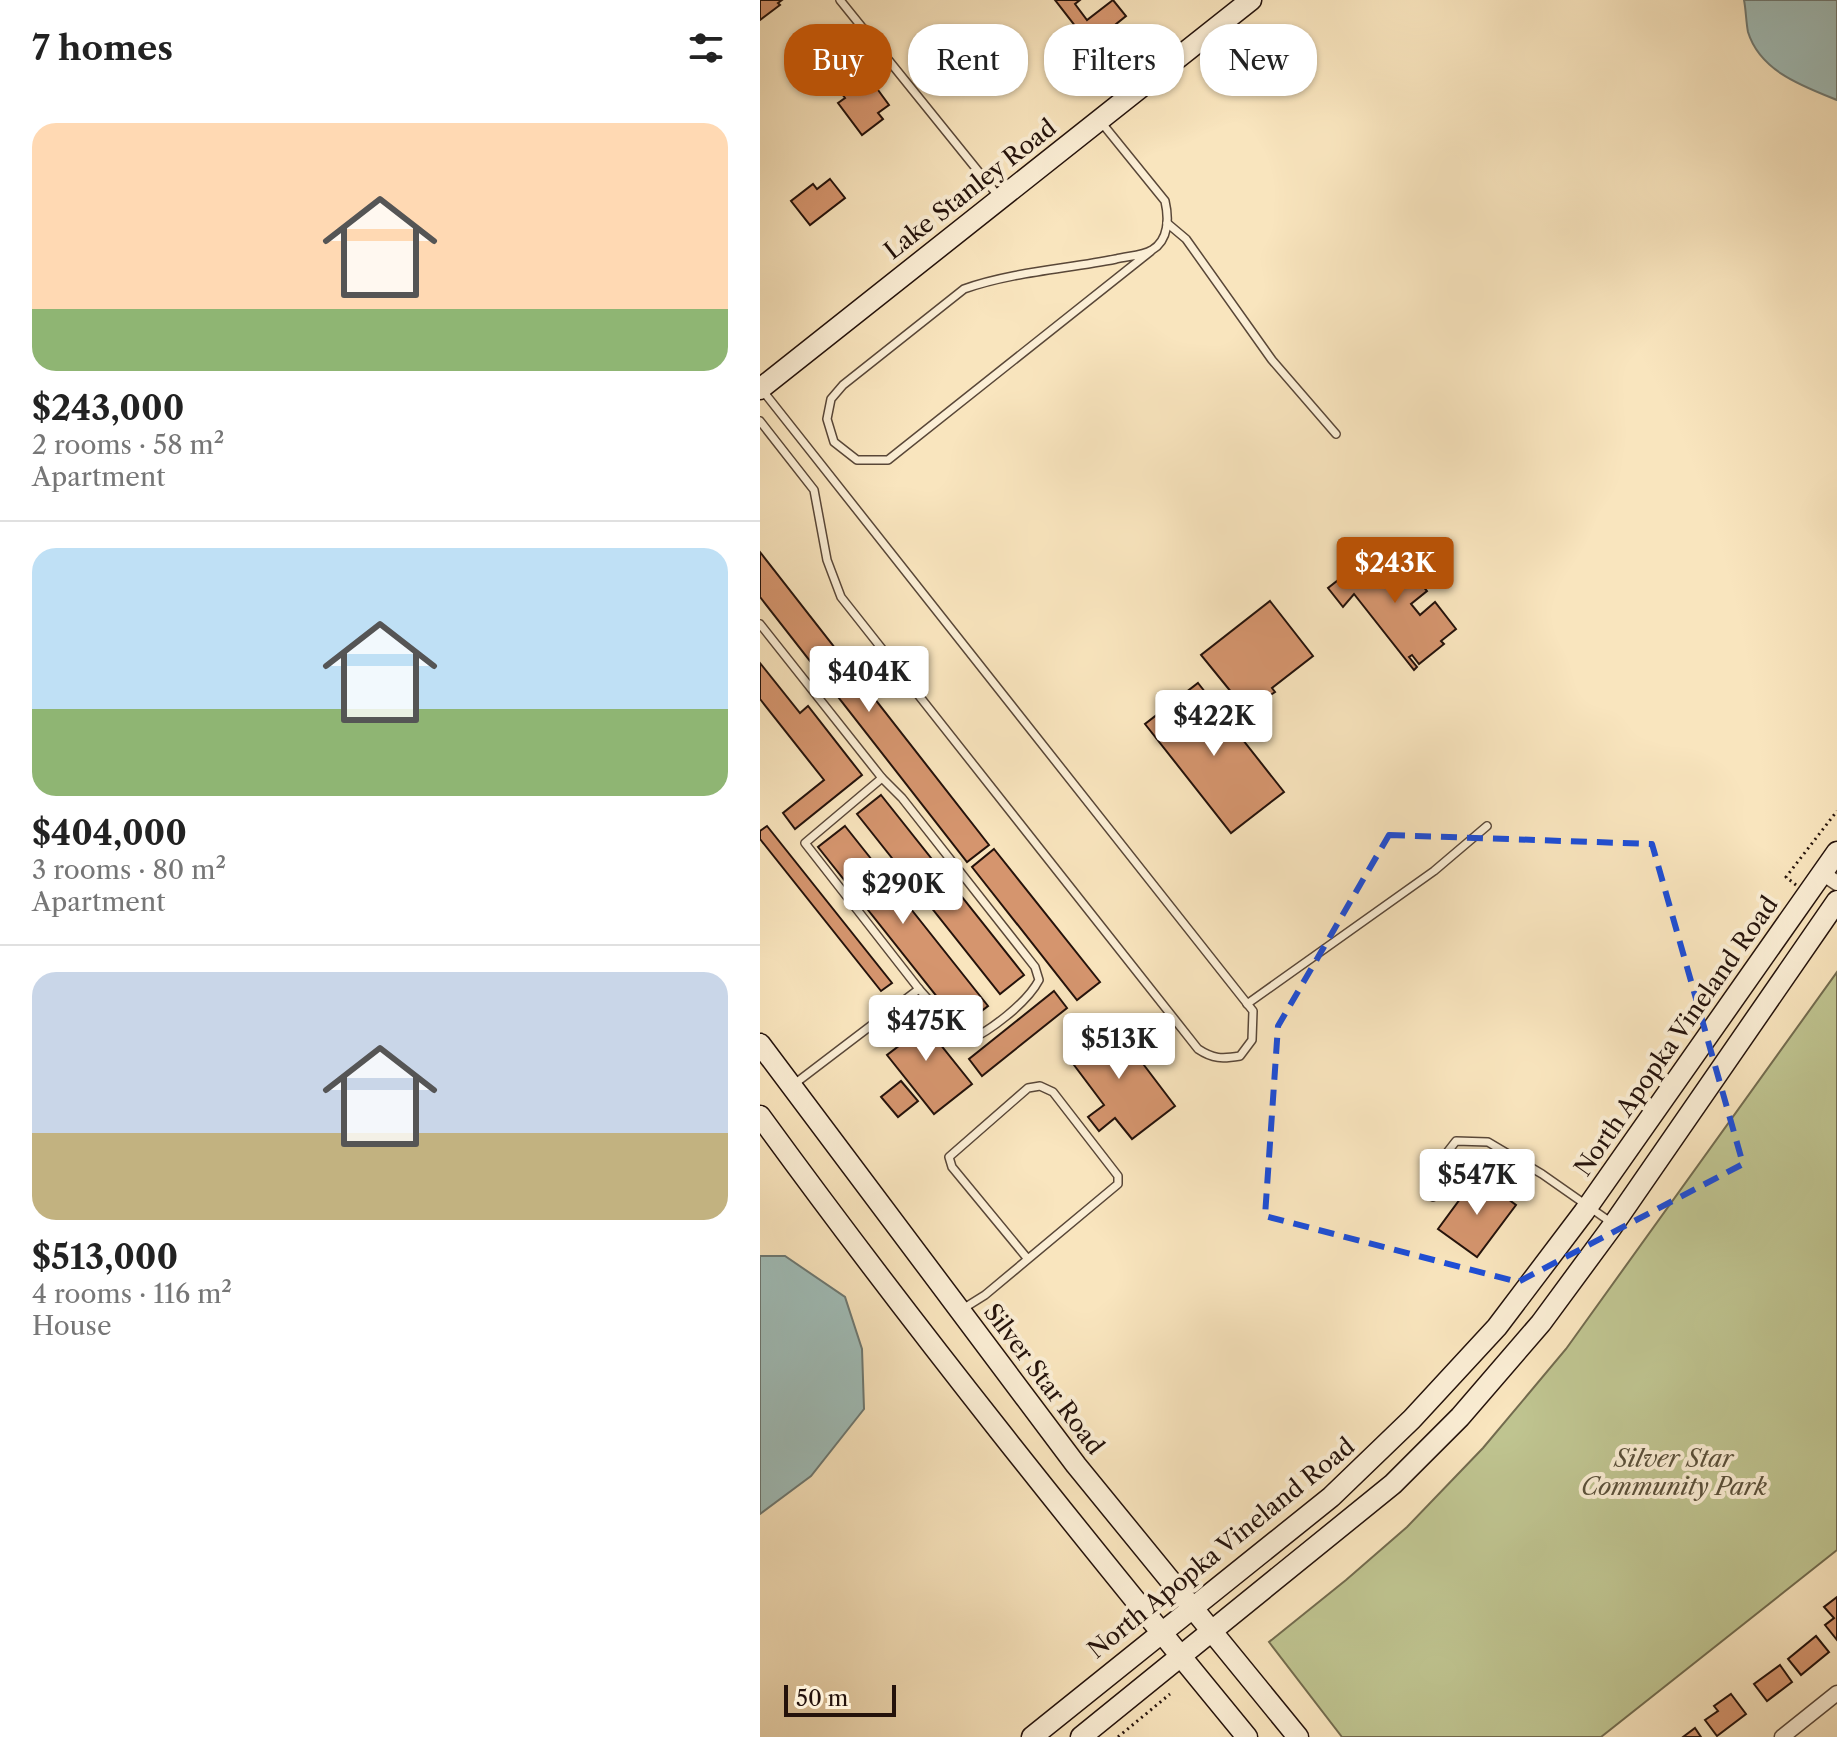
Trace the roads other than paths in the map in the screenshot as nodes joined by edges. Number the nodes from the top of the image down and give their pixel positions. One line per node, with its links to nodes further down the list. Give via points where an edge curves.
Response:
1 (840, 0): 4 (lane)
2 (1251, 0): 3 (main road, Lake Stanley Road)
3 (1099, 120): 4 (main road, Lake Stanley Road); 5 (lane, via 1165,201)
4 (1000, 199): 7 (main road, Lake Stanley Road)
5 (1167, 223): 6 (lane, via 1164,238); 9 (lane, via 1186,239 1272,360)
6 (1151, 251): 6 (lane, via 964,289 831,399 827,419 834,442 857,460 888,460)
7 (760, 389): 17 (lane)
8 (760, 421): 17 (lane, via 814,490 827,560 841,597 1198,1049 1212,1058 1240,1056 1254,1027)
9 (1336, 434)
10 (760, 624): 11 (lane)
11 (882, 778): 16 (lane, via 805,843); 16 (lane, via 1035,967 1039,980 1032,993 966,1042)
12 (1487, 826): 17 (lane, via 1434,871)
13 (1837, 852): 14 (main road, North Apopka Vineland Road)
14 (1830, 878): 22 (main road, North Apopka Vineland Road)
15 (1837, 901): 23 (main road)
16 (919, 989): 19 (lane)
17 (1247, 1004)
18 (760, 1044): 19 (main road, Silver Star Road)
19 (791, 1086): 25 (main road, Silver Star Road)
20 (760, 1116): 27 (main road, via 847,1235)
21 (1433, 1197): 22 (lane, via 1428,1177 1456,1141 1488,1142)
22 (1587, 1206): 23 (lane); 26 (main road, North Apopka Vineland Road, via 1497,1327 1412,1419 1331,1497)
23 (1614, 1224): 28 (main road, via 1541,1323 1460,1417 1393,1484)
24 (1027, 1258): 24 (lane, via 1118,1184 1118,1176 1053,1092 1040,1086 1028,1088 949,1157); 25 (lane)
25 (959, 1312): 26 (main road, Silver Star Road)
26 (1192, 1608): 27 (main road, North Apopka Vineland Road); 28 (main road, Silver Star Road)
27 (1160, 1632): 29 (main road); 31 (main road, North Apopka Vineland Road)
28 (1211, 1632): 29 (main road); 34 (main road, Silver Star Road)
29 (1181, 1656): 32 (main road); 33 (main road)
30 (1837, 1693): 35 (street)
31 (1032, 1737)
32 (1081, 1737)
33 (1247, 1737)
34 (1298, 1737)
35 (1782, 1737)

